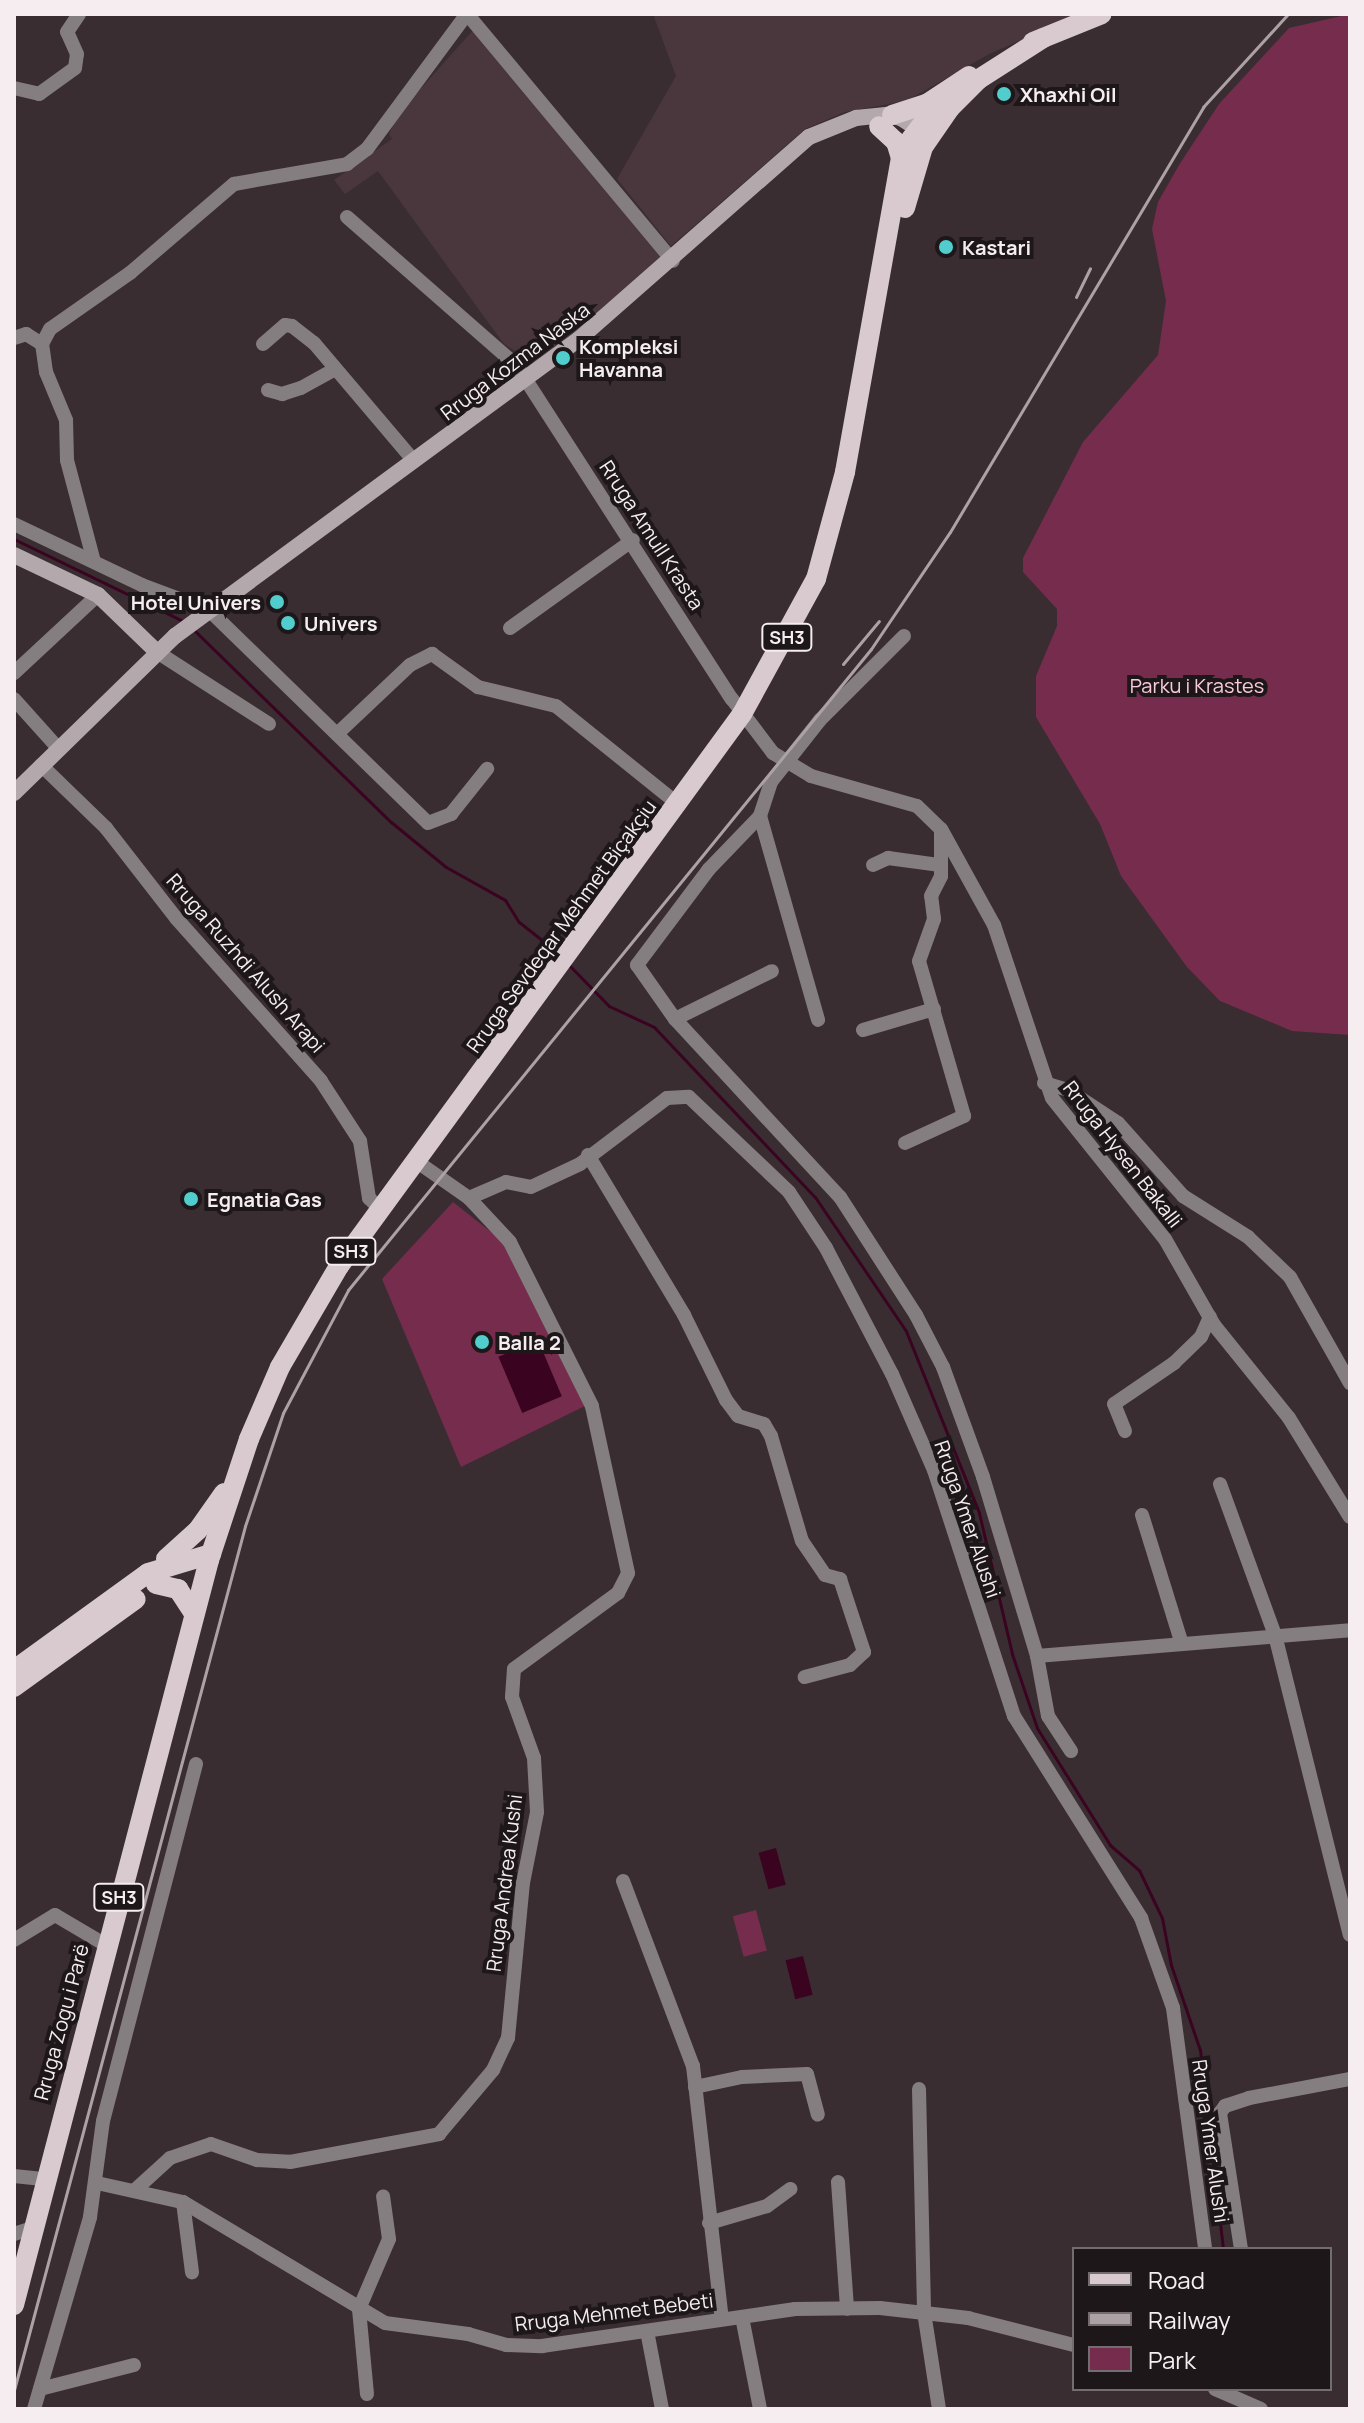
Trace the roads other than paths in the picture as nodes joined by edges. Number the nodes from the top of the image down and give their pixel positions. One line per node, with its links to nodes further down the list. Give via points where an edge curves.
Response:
1 (79, 14): 6 (street, via 67,32 77,54 75,68 39,94)
2 (468, 14): 11 (street); 14 (street, via 367,149 347,164 234,184 139,265 50,329)
3 (1102, 14): 4 (main road, SH3)
4 (1043, 38): 5 (main road, SH3, via 993,60); 8 (main road, SH3, via 979,79)
5 (960, 83): 7 (main road); 8 (main road, SH3)
6 (14, 88)
7 (885, 121): 8 (main road); 9 (main road, via 896,142); 11 (main road, Rruga Kozma Naska, via 840,124 789,153)
8 (920, 137): 9 (main road, SH3); 12 (main road, SH3)
9 (899, 170): 12 (main road, SH3)
10 (347, 217): 17 (street, Rruga Amull Krasta)
11 (673, 261): 17 (main road, Rruga Kozma Naska)
12 (882, 284): 31 (main road, Rruga Sevdeqar Mehmet Biçakçiu / SH3, via 824,553 793,626)
13 (14, 338): 14 (street, via 26,334)
14 (42, 344): 23 (street, via 46,372 66,420 67,460)
15 (263, 344): 16 (street, via 289,325 314,343)
16 (335, 369): 18 (street, via 282,394); 19 (street)
17 (526, 378): 19 (main road, Rruga Kozma Naska); 21 (street, Rruga Amull Krasta)
18 (268, 390)
19 (414, 461): 25 (main road, Rruga Kozma Naska)
20 (14, 524): 23 (street)
21 (633, 540): 26 (street); 31 (street, Rruga Amull Krasta)
22 (14, 555): 24 (main road)
23 (93, 558): 25 (street)
24 (98, 595): 28 (main road); 29 (street)
25 (205, 614): 28 (main road, Rruga Kozma Naska); 33 (street)
26 (510, 628)
27 (904, 636): 35 (street, via 820,720)
28 (157, 652): 32 (street); 34 (main road)
29 (14, 673)
30 (14, 699): 34 (street)
31 (742, 714): 35 (street, Rruga Hysen Bakalli); 39 (main road, Rruga Sevdeqar Mehmet Biçakçiu / SH3)
32 (269, 724)
33 (337, 734): 37 (street, via 428,823 451,814); 39 (street, via 410,665 432,654 478,687 556,706)
34 (57, 747): 36 (main road)
35 (788, 764): 40 (street, via 771,782); 41 (street, Rruga Hysen Bakalli, via 917,806)
36 (41, 765): 38 (main road); 54 (street, Rruga Ruzhdi Alush Arapi, via 106,828 176,918 321,1081 360,1141 369,1198)
37 (487, 769)
38 (14, 793)
39 (679, 805): 52 (main road, Rruga Sevdeqar Mehmet Biçakçiu / SH3)
40 (760, 816): 46 (street, via 637,959 638,971); 47 (street)
41 (941, 829): 43 (street); 49 (street, Rruga Hysen Bakalli, via 994,925)
42 (873, 865): 43 (street, via 888,858)
43 (939, 865): 45 (street, via 941,876 931,896 934,919 919,961)
44 (772, 971): 46 (street)
45 (934, 1009): 48 (street); 50 (street, via 964,1116)
46 (675, 1019): 68 (street, via 840,1197 909,1302 943,1367 969,1437)
47 (818, 1020)
48 (863, 1030)
49 (1044, 1083): 55 (street, Rruga Hysen Bakalli, via 1066,1118 1165,1239); 56 (street, via 1068,1090 1118,1123 1183,1196 1248,1237 1290,1277)
50 (905, 1143)
51 (588, 1155): 53 (street, Rruga Ymer Alushi, via 557,1178 531,1187 506,1182); 70 (street, via 684,1315 726,1400 738,1416 764,1424 802,1541 825,1575 840,1579 864,1652 850,1665); 93 (street, Rruga Ymer Alushi, via 667,1098 689,1097 789,1192 869,1323 934,1470 1014,1716 1115,1872 1141,1918 1160,1968 1173,2008)
52 (416, 1161): 53 (street); 54 (main road, Rruga Sevdeqar Mehmet Biçakçiu / SH3)
53 (469, 1198): 87 (street, Rruga Andrea Kushi, via 510,1242 592,1406 628,1573 618,1593 514,1669 512,1697 534,1758 537,1812 523,1883 508,2038 493,2070 439,2134 290,2162 257,2160 211,2144 170,2158)
54 (381, 1210): 59 (main road, Rruga Sevdeqar Mehmet Biçakçiu / SH3, via 298,1332)
55 (1210, 1317): 57 (street, via 1201,1337 1174,1363 1114,1404); 61 (street, Rruga Hysen Bakalli, via 1289,1418)
56 (1350, 1383)
57 (1125, 1431)
58 (1220, 1484): 66 (street)
59 (232, 1485): 62 (main road, Rruga Sevdeqar Mehmet Biçakçiu / SH3); 63 (main road)
60 (1142, 1515): 67 (street)
61 (1350, 1517)
62 (209, 1560): 63 (main road); 64 (main road, Rruga Zogu i Parë / SH3)
63 (152, 1578): 64 (main road, via 178,1589); 69 (main road); 71 (main road)
64 (194, 1614): 77 (main road, Rruga Zogu i Parë / SH3)
65 (1350, 1630): 66 (street)
66 (1275, 1635): 67 (street); 75 (street)
67 (1181, 1641): 68 (street)
68 (1037, 1656): 72 (street, via 1048,1716)
69 (14, 1670)
70 (805, 1677)
71 (14, 1687)
72 (1071, 1751)
73 (196, 1764): 85 (street, via 103,2121)
74 (623, 1881): 79 (street, via 689,2048)
75 (1350, 1935)
76 (14, 1940): 77 (street, via 55,1915)
77 (106, 1945): 83 (main road, Rruga Zogu i Parë / SH3)
78 (1350, 2079): 94 (street, via 1249,2098 1220,2113)
79 (695, 2087): 81 (street, via 742,2077 807,2074); 90 (street)
80 (919, 2089): 99 (street)
81 (818, 2115)
82 (14, 2176): 83 (street)
83 (45, 2179): 91 (main road, Rruga Zogu i Parë / SH3)
84 (838, 2182): 98 (street)
85 (97, 2183): 87 (street, Rruga Mehmet Bebeti); 105 (street)
86 (790, 2189): 90 (street, via 767,2206)
87 (135, 2190): 89 (street, Rruga Mehmet Bebeti)
88 (383, 2196): 97 (street, via 389,2239)
89 (183, 2202): 95 (street); 97 (street, Rruga Mehmet Bebeti)
90 (709, 2223): 101 (street)
91 (35, 2227): 92 (street); 96 (main road, Rruga Zogu i Parë / SH3)
92 (14, 2234)
93 (1205, 2247)
94 (1241, 2247)
95 (192, 2272)
96 (14, 2305)
97 (359, 2309): 102 (street, Rruga Mehmet Bebeti, via 404,2328 468,2334 518,2347); 106 (street)
98 (847, 2309): 99 (street, Rruga Mehmet Bebeti); 100 (street, Rruga Mehmet Bebeti)
99 (924, 2312): 103 (street, Rruga Mehmet Bebeti); 110 (street)
100 (742, 2317): 101 (street, Rruga Mehmet Bebeti); 109 (street)
101 (722, 2319): 102 (street, Rruga Mehmet Bebeti)
102 (647, 2331): 108 (street)
103 (1072, 2345)
104 (134, 2365): 105 (street)
105 (40, 2389): 107 (street)
106 (367, 2394)
107 (34, 2409)
108 (662, 2409)
109 (760, 2409)
110 (939, 2409)

